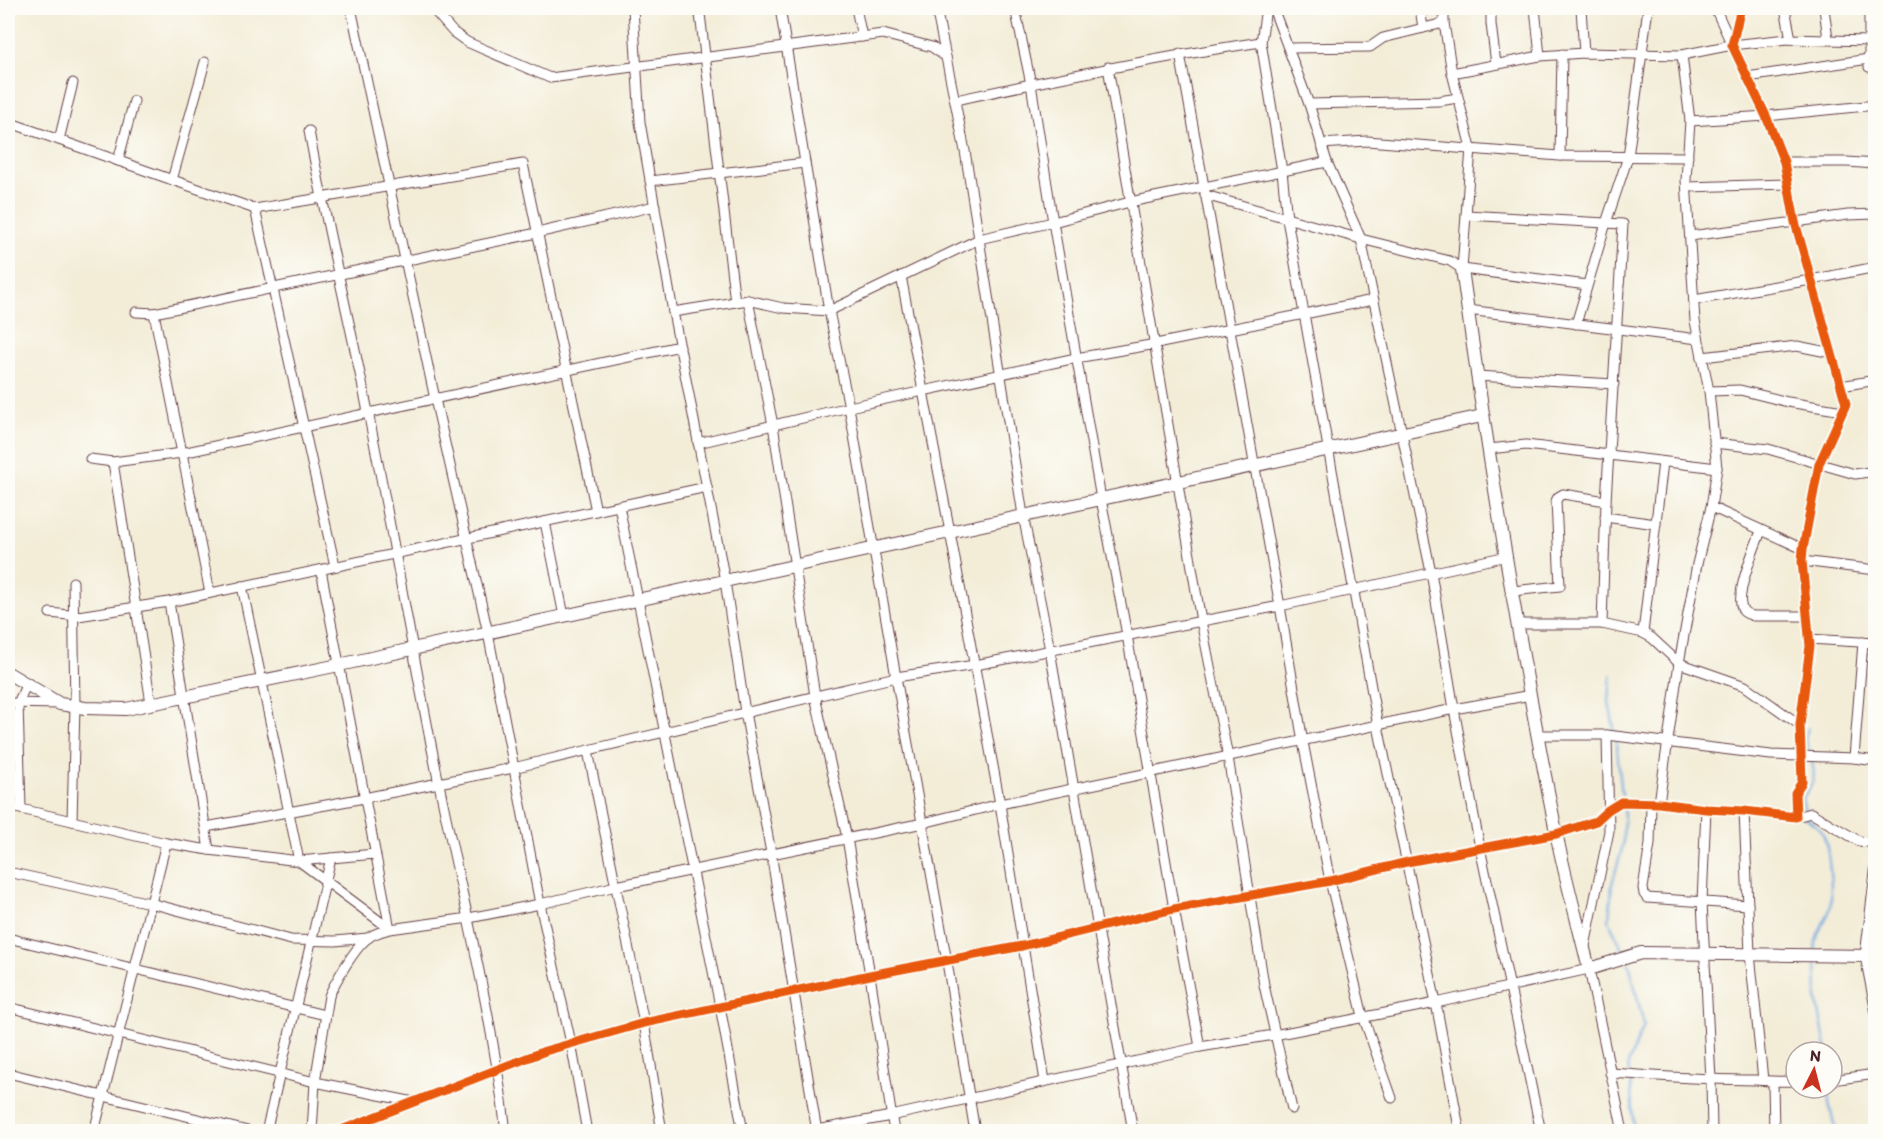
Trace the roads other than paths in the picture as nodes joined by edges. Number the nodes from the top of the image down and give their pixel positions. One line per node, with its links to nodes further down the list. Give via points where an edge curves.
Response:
1 (351, 8): 75 (street)
2 (432, 8): 43 (street, via 466,42 550,78)
3 (633, 8): 43 (street)
4 (780, 8): 30 (street)
5 (856, 8): 24 (street)
6 (936, 8): 38 (street)
7 (1016, 8): 49 (street)
8 (1266, 8): 28 (street)
9 (1273, 8): 31 (street)
10 (1420, 8): 23 (street)
11 (1444, 8): 22 (street)
12 (1491, 8): 42 (street)
13 (1535, 8): 37 (street)
14 (1581, 8): 32 (street)
15 (1648, 8): 35 (street)
16 (1715, 8): 29 (street)
17 (1741, 8): 29 (street)
18 (1785, 8): 25 (street)
19 (1824, 8): 26 (street)
20 (1869, 8): 27 (street)
21 (700, 14): 39 (street)
22 (1444, 23): 23 (street); 46 (street)
23 (1423, 28): 31 (street, via 1383,38 1370,47)
24 (862, 37): 30 (street); 38 (street, via 883,34 932,47)
25 (1791, 39): 26 (street); 29 (street)
26 (1828, 39): 27 (street)
27 (1869, 40): 40 (street)
28 (1261, 42): 33 (street); 70 (street)
29 (1732, 45): 36 (street); 47 (street)
30 (786, 47): 39 (street); 68 (street)
31 (1289, 48): 53 (street)
32 (1584, 52): 34 (street); 35 (street)
33 (1180, 54): 44 (street); 77 (street)
34 (1562, 54): 37 (street); 62 (street)
35 (1643, 55): 36 (street); 64 (street)
36 (1682, 55): 56 (street)
37 (1540, 56): 42 (street)
38 (946, 57): 51 (street)
39 (705, 58): 43 (street); 71 (street)
40 (1869, 59): 45 (street, via 1869,68); 47 (street)
41 (205, 63): 72 (street)
42 (1496, 64): 46 (street)
43 (636, 67): 73 (street)
44 (1108, 67): 49 (street); 79 (street)
45 (1875, 68)
46 (1452, 74): 50 (street)
47 (1747, 77): 55 (street)
48 (73, 83): 59 (street)
49 (1031, 84): 51 (street); 85 (street)
50 (1458, 98): 53 (street); 61 (street)
51 (956, 100): 90 (street)
52 (134, 101): 65 (street)
53 (1309, 104): 60 (street)
54 (1875, 105): 55 (street)
55 (1766, 116): 56 (street); 67 (street)
56 (1690, 121): 63 (street)
57 (8, 122): 59 (street)
58 (309, 131): 78 (street)
59 (59, 140): 65 (street)
60 (1321, 144): 61 (street, via 1367,141); 66 (street)
61 (1471, 148): 62 (street); 83 (street)
62 (1560, 156): 64 (street)
63 (1688, 157): 64 (street); 76 (street)
64 (1628, 158): 87 (street)
65 (118, 161): 72 (street)
66 (1328, 162): 70 (street); 91 (street)
67 (1784, 162): 69 (street); 74 (street)
68 (805, 163): 71 (street); 105 (street)
69 (1875, 164)
70 (1282, 171): 77 (street); 84 (street)
71 (720, 173): 73 (street); 103 (street)
72 (172, 180): 81 (street)
73 (650, 181): 80 (street)
74 (1788, 184): 76 (street); 86 (street)
75 (389, 186): 78 (street); 88 (street, via 523,164); 92 (street)
76 (1687, 187): 89 (street)
77 (1204, 192): 79 (street); 84 (street); 111 (street)
78 (321, 198): 81 (street); 95 (street)
79 (1130, 202): 85 (street); 114 (street)
80 (655, 206): 88 (street); 107 (street)
81 (255, 209): 99 (street)
82 (1875, 214): 86 (street)
83 (1466, 215): 87 (street); 94 (street)
84 (1287, 219): 91 (street); 109 (street)
85 (1053, 222): 90 (street); 118 (street)
86 (1795, 222): 89 (street); 97 (street)
87 (1606, 223): 98 (street); 112 (street, via 1623,224)
88 (537, 233): 92 (street); 119 (street)
89 (1690, 236): 102 (street)
90 (979, 239): 96 (street); 120 (street)
91 (1361, 239): 94 (street, via 1450,261); 101 (street)
92 (405, 261): 95 (street); 127 (street)
93 (1875, 267): 97 (street)
94 (1462, 269): 98 (street); 104 (street)
95 (338, 274): 99 (street); 130 (street)
96 (901, 276): 105 (street); 125 (street)
97 (1811, 280): 102 (street); 116 (street)
98 (1587, 285): 110 (street)
99 (273, 288): 108 (street); 133 (street)
100 (748, 300): 103 (street); 105 (street, via 783,308); 132 (street)
101 (1373, 300): 109 (street); 134 (street)
102 (1694, 300): 113 (street)
103 (735, 302): 107 (street)
104 (1468, 310): 110 (street); 121 (street)
105 (829, 311): 128 (street)
106 (136, 312): 108 (street)
107 (673, 312): 115 (street)
108 (154, 313): 139 (street)
109 (1305, 314): 111 (street); 138 (street)
110 (1576, 324): 112 (street)
111 (1229, 329): 114 (street); 145 (street)
112 (1618, 329): 113 (street); 123 (street)
113 (1698, 339): 117 (street)
114 (1156, 344): 118 (street); 148 (street)
115 (680, 346): 119 (street); 135 (street)
116 (1832, 353): 117 (street, via 1797,346); 124 (street)
117 (1702, 357): 126 (street)
118 (1077, 358): 120 (street); 150 (street)
119 (566, 370): 127 (street); 154 (street)
120 (1001, 375): 125 (street); 155 (street)
121 (1476, 376): 123 (street); 131 (street)
122 (1875, 380): 124 (street)
123 (1614, 384): 140 (street)
124 (1841, 386): 129 (street, via 1846,404)
125 (924, 391): 128 (street); 160 (street)
126 (1708, 391): 129 (street, via 1740,390); 136 (street)
127 (435, 399): 130 (street); 161 (street)
128 (849, 407): 132 (street); 162 (street)
129 (1843, 411): 144 (street)
130 (368, 413): 133 (street); 164 (street)
131 (1482, 416): 134 (street); 137 (street)
132 (773, 425): 135 (street); 168 (street)
133 (304, 427): 139 (street); 167 (street)
134 (1400, 434): 138 (street); 171 (street)
135 (698, 443): 149 (street)
136 (1714, 443): 144 (street, via 1768,449); 146 (street)
137 (1489, 449): 140 (street, via 1526,445); 165 (street)
138 (1328, 450): 145 (street); 175 (street)
139 (182, 453): 142 (street); 177 (street)
140 (1608, 456): 143 (street); 151 (street)
141 (90, 459): 142 (street)
142 (113, 462): 181 (street)
143 (1663, 462): 146 (street); 158 (street)
144 (1819, 464): 147 (street, via 1855,474); 163 (street)
145 (1254, 466): 148 (street); 180 (street)
146 (1717, 468): 153 (street)
147 (1875, 471)
148 (1178, 482): 150 (street); 186 (street)
149 (707, 487): 152 (street); 172 (street)
150 (1101, 499): 155 (street); 191 (street)
151 (1606, 501): 156 (street); 176 (street, via 1558,496 1560,586)
152 (619, 506): 154 (street); 178 (street)
153 (1711, 507): 159 (street); 197 (street, via 1696,564)
154 (596, 511): 157 (street)
155 (1023, 516): 160 (street); 196 (street)
156 (1605, 516): 158 (street); 188 (street)
157 (544, 522): 161 (street); 184 (street)
158 (1656, 524): 190 (street)
159 (1761, 531): 163 (street); 185 (street, via 1742,585 1742,609 1753,616)
160 (950, 532): 162 (street); 199 (street)
161 (467, 538): 164 (street); 189 (street)
162 (874, 548): 168 (street); 201 (street)
163 (1803, 549): 166 (street)
164 (394, 554): 167 (street); 195 (street)
165 (1507, 555): 171 (street); 176 (street)
166 (1802, 561): 170 (street); 185 (street)
167 (335, 566): 169 (street)
168 (796, 566): 172 (street); 206 (street)
169 (321, 570): 174 (street); 198 (street)
170 (1875, 570)
171 (1431, 572): 175 (street); 211 (street)
172 (724, 581): 178 (street); 212 (street)
173 (73, 582): 183 (street)
174 (242, 586): 177 (street); 202 (street)
175 (1352, 590): 180 (street); 214 (street)
176 (1513, 591): 187 (street)
177 (210, 593): 179 (street)
178 (638, 600): 184 (street); 215 (street)
179 (169, 602): 181 (street); 205 (street)
180 (1280, 606): 186 (street); 218 (street)
181 (136, 607): 183 (street); 208 (street)
182 (50, 613): 183 (street)
183 (73, 616): 210 (street)
184 (564, 616): 189 (street)
185 (1807, 616): 192 (street)
186 (1201, 621): 191 (street); 221 (street)
187 (1518, 624): 188 (street); 204 (street)
188 (1602, 624): 190 (street)
189 (488, 633): 195 (street); 225 (street)
190 (1643, 633): 197 (street)
191 (1127, 635): 196 (street); 226 (street)
192 (1809, 639): 193 (street); 213 (street)
193 (1863, 642): 194 (street); 223 (street)
194 (1875, 643)
195 (411, 650): 198 (street); 227 (street)
196 (1050, 650): 199 (street); 228 (street)
197 (1679, 663): 213 (street, via 1745,686); 219 (street)
198 (339, 665): 202 (street); 229 (street)
199 (975, 665): 201 (street); 231 (street)
200 (8, 672): 203 (street)
201 (896, 677): 206 (street); 240 (street)
202 (262, 681): 205 (street); 237 (street)
203 (27, 683): 207 (street); 209 (street)
204 (1532, 695): 211 (street); 216 (street)
205 (184, 696): 208 (street); 241 (street)
206 (815, 696): 212 (street); 243 (street)
207 (13, 703): 209 (street); 233 (street)
208 (151, 703): 210 (street, via 112,710)
209 (60, 704): 210 (street)
210 (75, 706): 239 (street)
211 (1454, 710): 214 (street); 246 (street)
212 (745, 712): 215 (street); 248 (street)
213 (1800, 725): 222 (street)
214 (1378, 726): 218 (street); 252 (street)
215 (665, 731): 220 (street); 254 (street)
216 (1539, 735): 217 (street); 242 (street)
217 (1609, 735): 219 (street); 235 (street)
218 (1302, 742): 221 (street); 257 (street)
219 (1667, 742): 222 (street); 230 (street)
220 (588, 751): 225 (street); 258 (street)
221 (1228, 757): 226 (street); 259 (street)
222 (1808, 757): 223 (street); 238 (street, via 1795,794)
223 (1854, 758): 224 (street)
224 (1875, 761)
225 (513, 768): 227 (street); 262 (street)
226 (1151, 773): 228 (street); 264 (street)
227 (438, 783): 229 (street); 265 (street)
228 (1075, 789): 231 (street); 266 (street)
229 (364, 798): 237 (street); 249 (street)
230 (1655, 803): 234 (street); 235 (street, via 1621,802); 260 (street, via 1644,894 1647,898)
231 (1000, 804): 240 (street); 271 (street)
232 (8, 806): 233 (street)
233 (21, 809): 239 (street)
234 (1706, 809): 236 (street); 260 (street)
235 (1608, 810): 242 (street, via 1596,821); 272 (street, via 1609,831)
236 (1744, 811): 238 (street); 263 (street)
237 (288, 812): 241 (street); 251 (street)
238 (1802, 816): 245 (street, via 1811,813 1859,841)
239 (72, 821): 244 (street)
240 (923, 823): 243 (street); 276 (street)
241 (206, 827): 247 (street)
242 (1557, 834): 246 (street); 272 (street)
243 (847, 837): 248 (street); 279 (street)
244 (166, 843): 247 (street); 261 (street)
245 (1875, 843)
246 (1480, 848): 252 (street); 280 (street)
247 (209, 850): 251 (street)
248 (771, 853): 254 (street); 281 (street)
249 (375, 854): 250 (street); 267 (street)
250 (331, 858): 251 (street); 256 (street)
251 (298, 861): 256 (street)
252 (1407, 862): 257 (street); 282 (street)
253 (1875, 864): 275 (street)
254 (692, 871): 258 (street); 283 (street)
255 (8, 872): 261 (street)
256 (325, 881): 267 (street); 270 (street)
257 (1330, 881): 259 (street); 288 (street)
258 (616, 886): 262 (street); 289 (street)
259 (1250, 896): 264 (street); 291 (street)
260 (1702, 902): 263 (street); 273 (street)
261 (150, 903): 270 (street, via 291,940); 277 (street)
262 (540, 904): 265 (street); 292 (street)
263 (1748, 905): 274 (street)
264 (1174, 909): 266 (street); 293 (street)
265 (469, 918): 267 (street); 295 (street)
266 (1098, 927): 271 (street); 294 (street)
267 (390, 929): 269 (street)
268 (8, 938): 277 (street)
269 (368, 938): 270 (street); 287 (street, via 333,986)
270 (311, 941): 285 (street)
271 (1022, 946): 276 (street); 302 (street)
272 (1584, 949): 278 (street)
273 (1703, 953): 274 (street); 278 (street, via 1641,953); 301 (street)
274 (1750, 954): 275 (street); 303 (street)
275 (1870, 956): 286 (street)
276 (947, 962): 279 (street); 307 (street)
277 (134, 969): 285 (street); 290 (street)
278 (1589, 969): 280 (street); 297 (street)
279 (870, 975): 281 (street); 311 (street)
280 (1509, 987): 282 (street); 326 (street)
281 (795, 991): 283 (street); 313 (street)
282 (1436, 1003): 288 (street); 312 (street)
283 (720, 1006): 289 (street); 321 (street)
284 (8, 1007): 290 (street)
285 (295, 1007): 287 (street); 298 (street)
286 (1875, 1013)
287 (325, 1015): 305 (street)
288 (1363, 1016): 291 (street); 308 (street)
289 (644, 1023): 292 (street); 320 (street)
290 (118, 1035): 298 (street); 306 (street)
291 (1274, 1035): 293 (street); 310 (street)
292 (571, 1043): 295 (street); 319 (street)
293 (1200, 1047): 294 (street)
294 (1121, 1065): 302 (street); 325 (street)
295 (498, 1070): 309 (street); 318 (street)
296 (8, 1073): 306 (street)
297 (1610, 1073): 301 (street); 327 (street)
298 (279, 1074): 305 (street); 316 (street)
299 (1875, 1074): 300 (street)
300 (1844, 1078)
301 (1711, 1080): 303 (street); 328 (street)
302 (1045, 1081): 307 (street)
303 (1768, 1081): 304 (street); 329 (street)
304 (1784, 1081)
305 (315, 1082): 309 (street); 317 (street)
306 (103, 1096): 314 (street); 315 (street)
307 (969, 1098): 311 (street); 324 (street)
308 (1392, 1098)
309 (415, 1102): 317 (street, via 339,1131)
310 (1292, 1109)
311 (891, 1116): 313 (street); 323 (street)
312 (1459, 1128)
313 (817, 1130): 322 (street)
314 (94, 1131)
315 (252, 1131)
316 (266, 1131)
317 (312, 1131)
318 (506, 1131)
319 (587, 1131)
320 (662, 1131)
321 (743, 1131)
322 (806, 1131)
323 (894, 1131)
324 (975, 1131)
325 (1133, 1131)
326 (1541, 1131)
327 (1623, 1131)
328 (1712, 1131)
329 (1774, 1131)

